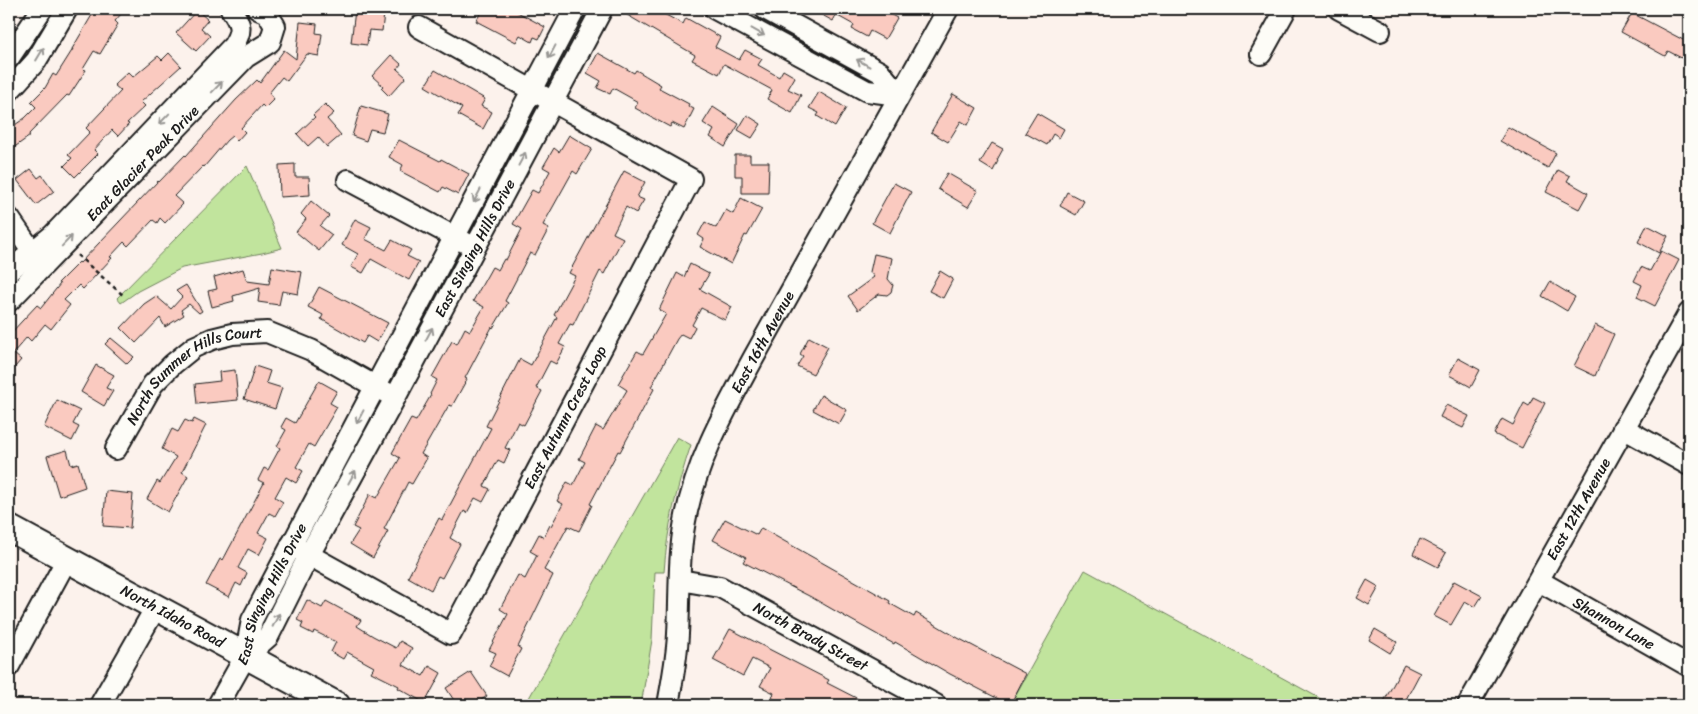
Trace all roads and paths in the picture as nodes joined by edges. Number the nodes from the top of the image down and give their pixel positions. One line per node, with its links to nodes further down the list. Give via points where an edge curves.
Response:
1 (42, 9): 15 (street)
2 (67, 9): 17 (street, one-way to 2, via 36,61)
3 (231, 9): 25 (street, Eaat Glacier Peak Drive, one-way to 25, via 240,30 233,46 52,235)
4 (258, 9): 25 (street, Eaat Glacier Peak Drive, one-way to 4, via 246,56 270,42 275,26 267,13)
5 (575, 9): 16 (street, East Singing Hills Drive, one-way to 16)
6 (602, 9): 19 (street, East Singing Hills Drive)
7 (715, 9): 18 (street, one-way to 18, via 867,91)
8 (765, 9): 18 (street, one-way to 8, via 880,72)
9 (948, 9): 18 (street, East 16th Avenue)
10 (1286, 9): 14 (street)
11 (1339, 9): 13 (street)
12 (419, 27): 16 (street)
13 (1380, 31)
14 (1261, 54)
15 (9, 58)
16 (532, 90): 19 (street); 22 (street, East Singing Hills Drive, one-way to 22)
17 (9, 91)
18 (899, 95): 39 (street, East 16th Avenue, via 725,410 704,456 685,522)
19 (552, 102): 23 (street, East Singing Hills Drive, one-way to 19); 37 (street, East Autumn Crest Loop, via 691,179 450,634)
20 (348, 180): 22 (street)
21 (9, 218): 25 (street)
22 (455, 237): 23 (street); 30 (street, East Singing Hills Drive)
23 (474, 248): 31 (street, East Singing Hills Drive, one-way to 23)
24 (77, 255): 27 (path)
25 (38, 259): 26 (street, Eaat Glacier Peak Drive); 28 (street, Eaat Glacier Peak Drive)
26 (9, 272)
27 (124, 296)
28 (9, 301)
29 (1689, 312): 32 (street, East 12th Avenue)
30 (376, 387): 31 (street, North Summer Hills Court); 33 (street, North Summer Hills Court, via 312,350 267,332 232,334 194,347 173,364 153,384); 36 (street, East Singing Hills Drive, one-way to 36)
31 (395, 398): 37 (street, East Singing Hills Drive, one-way to 31)
32 (1623, 428): 34 (street); 40 (street, East 12th Avenue)
33 (116, 449)
34 (1689, 465)
35 (9, 528): 38 (main road, North Idaho Road)
36 (291, 545): 37 (street, East Autumn Crest Loop); 42 (street, East Singing Hills Drive, via 252,620)
37 (309, 555): 42 (street, East Singing Hills Drive, one-way to 37, via 268,637)
38 (67, 559): 41 (main road, North Idaho Road); 43 (street)
39 (680, 580): 45 (street, North Brady Street, via 720,588); 49 (street, East 16th Avenue, via 677,658)
40 (1539, 581): 44 (street, Shannon Lane); 51 (street, East 12th Avenue)
41 (156, 607): 42 (main road, North Idaho Road); 46 (street)
42 (245, 657): 47 (street); 48 (main road, North Idaho Road)
43 (9, 666)
44 (1689, 666)
45 (903, 698): 50 (street, North Brady Street)
46 (100, 705)
47 (218, 705)
48 (335, 705)
49 (668, 705)
50 (936, 705)
51 (1468, 705)

